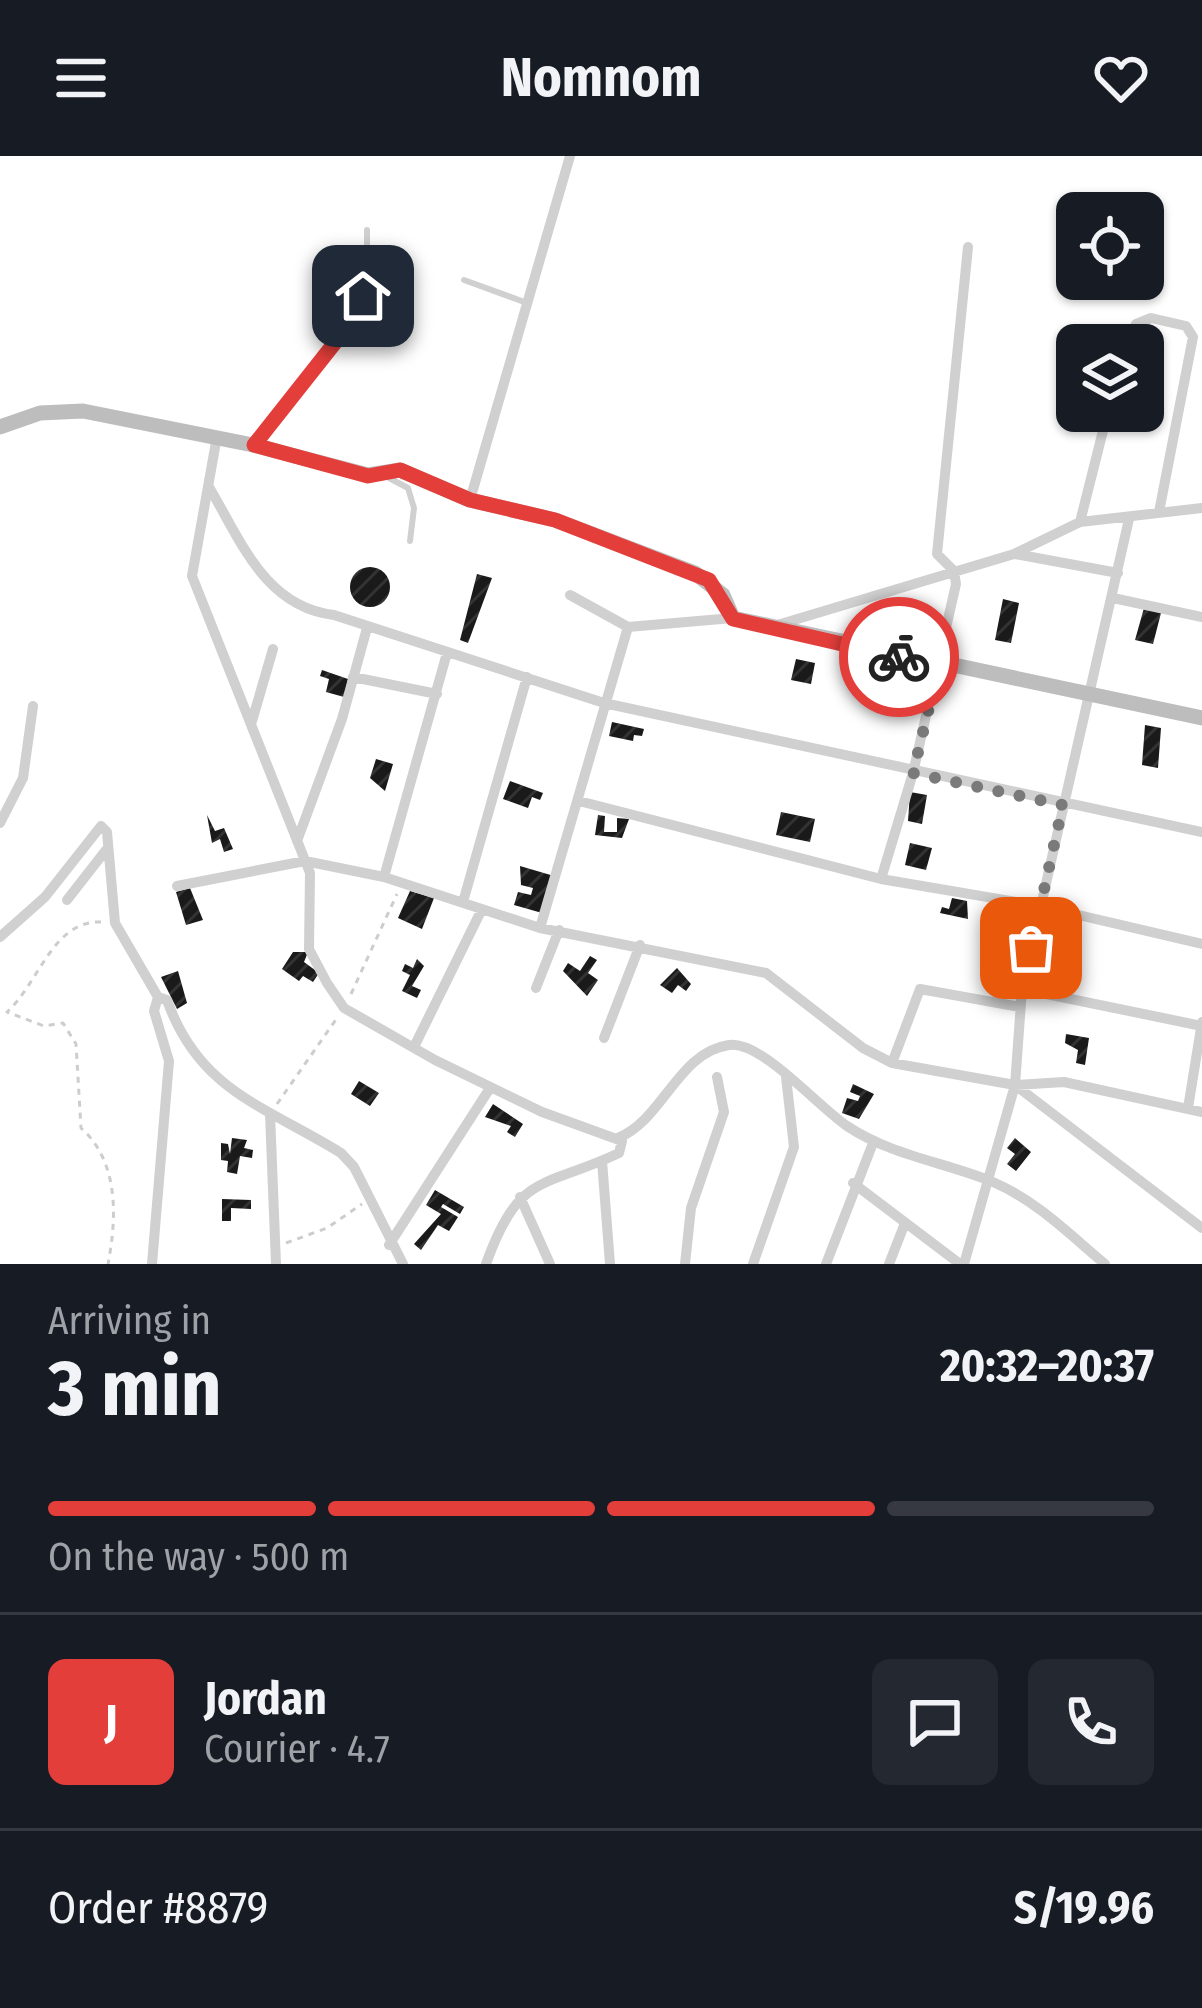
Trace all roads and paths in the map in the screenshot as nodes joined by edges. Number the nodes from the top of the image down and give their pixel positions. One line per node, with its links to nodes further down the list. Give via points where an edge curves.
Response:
1 (570, 156): 5 (street)
2 (367, 230): 10 (lane, via 367,280 356,316)
3 (968, 247): 20 (street, via 937,554)
4 (464, 280): 5 (lane)
5 (526, 302): 13 (street)
6 (1136, 324): 15 (street, via 1151,318 1186,326 1192,338)
7 (0, 427): 9 (street, via 40,413 83,411)
8 (1103, 432): 17 (street)
9 (216, 442): 10 (street); 12 (street)
10 (254, 445): 11 (street)
11 (368, 476): 13 (street, via 400,470); 18 (lane, via 396,478 408,488)
12 (209, 487): 28 (street, via 282,597); 39 (street, via 192,576)
13 (470, 500): 25 (street, via 555,520 695,573 723,595)
14 (1202, 508): 15 (street)
15 (1159, 512): 16 (street)
16 (1130, 519): 17 (street); 21 (street)
17 (1080, 521): 19 (street)
18 (410, 541)
19 (1014, 554): 20 (street); 21 (street)
20 (954, 571): 27 (street); 31 (street)
21 (1118, 573): 23 (street)
22 (570, 595): 26 (street)
23 (1113, 598): 24 (street); 35 (street)
24 (1202, 617)
25 (733, 619): 26 (street); 27 (street)
26 (628, 626): 36 (street)
27 (770, 627): 31 (street)
28 (367, 628): 30 (street); 32 (street)
29 (273, 649): 39 (street)
30 (447, 653): 33 (street); 34 (street)
31 (939, 667): 35 (street); 40 (street)
32 (353, 677): 34 (street); 45 (street)
33 (527, 677): 36 (street); 52 (street)
34 (437, 694): 48 (street)
35 (1091, 698): 38 (street); 42 (street)
36 (604, 703): 40 (street); 41 (street)
37 (33, 706): 43 (street, via 22,778)
38 (1202, 718)
39 (252, 722): 45 (street)
40 (913, 773): 42 (street); 49 (street)
41 (579, 801): 49 (street); 56 (street)
42 (1063, 805): 44 (street); 53 (street)
43 (0, 823)
44 (1202, 832)
45 (297, 841): 47 (street)
46 (106, 850): 51 (street); 55 (street); 58 (street, via 107,832 98,826 45,896)
47 (305, 861): 48 (street); 50 (street); 67 (street, via 309,949 327,983 344,1008)
48 (384, 877): 52 (street)
49 (881, 879): 53 (street)
50 (177, 886)
51 (67, 900)
52 (463, 902): 54 (street)
53 (1040, 906): 59 (street); 62 (street)
54 (482, 909): 56 (street); 67 (street)
55 (115, 922): 63 (street); 87 (path, via 83,921 61,938 7,1012 44,1026 63,1023 76,1044 81,1128 103,1150 110,1174)
56 (540, 928): 57 (street)
57 (559, 930): 60 (street); 61 (street)
58 (0, 937)
59 (1202, 944)
60 (640, 945): 66 (street); 68 (street, via 766,973)
61 (536, 988)
62 (1022, 989): 64 (street); 65 (street)
63 (158, 997): 75 (street, via 206,1071); 88 (street, via 154,1010 169,1061)
64 (1020, 1007): 68 (street, via 920,988); 71 (street)
65 (1202, 1024): 73 (street)
66 (604, 1038)
67 (413, 1047): 72 (street)
68 (892, 1063): 71 (street)
69 (717, 1077): 94 (street, via 724,1112 691,1208)
70 (786, 1077): 76 (street, via 763,1052 719,1048 699,1057 634,1132); 77 (street); 95 (street, via 794,1147)
71 (1015, 1085): 73 (street, via 1064,1082); 79 (street); 84 (street)
72 (490, 1088): 76 (street); 85 (street)
73 (1188, 1108): 74 (street)
74 (1202, 1112)
75 (270, 1114): 82 (street, via 340,1153); 86 (street)
76 (618, 1138): 78 (street, via 619,1153)
77 (873, 1143): 79 (street); 80 (street)
78 (602, 1161): 81 (street, via 546,1178); 93 (street)
79 (991, 1181): 98 (street); 99 (street, via 1029,1200)
80 (853, 1183): 83 (street); 96 (street)
81 (520, 1197): 91 (street); 92 (street)
82 (369, 1199): 85 (street); 86 (path, via 327,1228)
83 (905, 1223): 97 (street); 98 (street)
84 (1202, 1228)
85 (389, 1245): 90 (street)
86 (278, 1246): 89 (street)
87 (108, 1264)
88 (152, 1264)
89 (276, 1264)
90 (403, 1264)
91 (486, 1264)
92 (550, 1264)
93 (610, 1264)
94 (685, 1264)
95 (753, 1264)
96 (826, 1264)
97 (889, 1264)
98 (962, 1264)
99 (1105, 1264)

